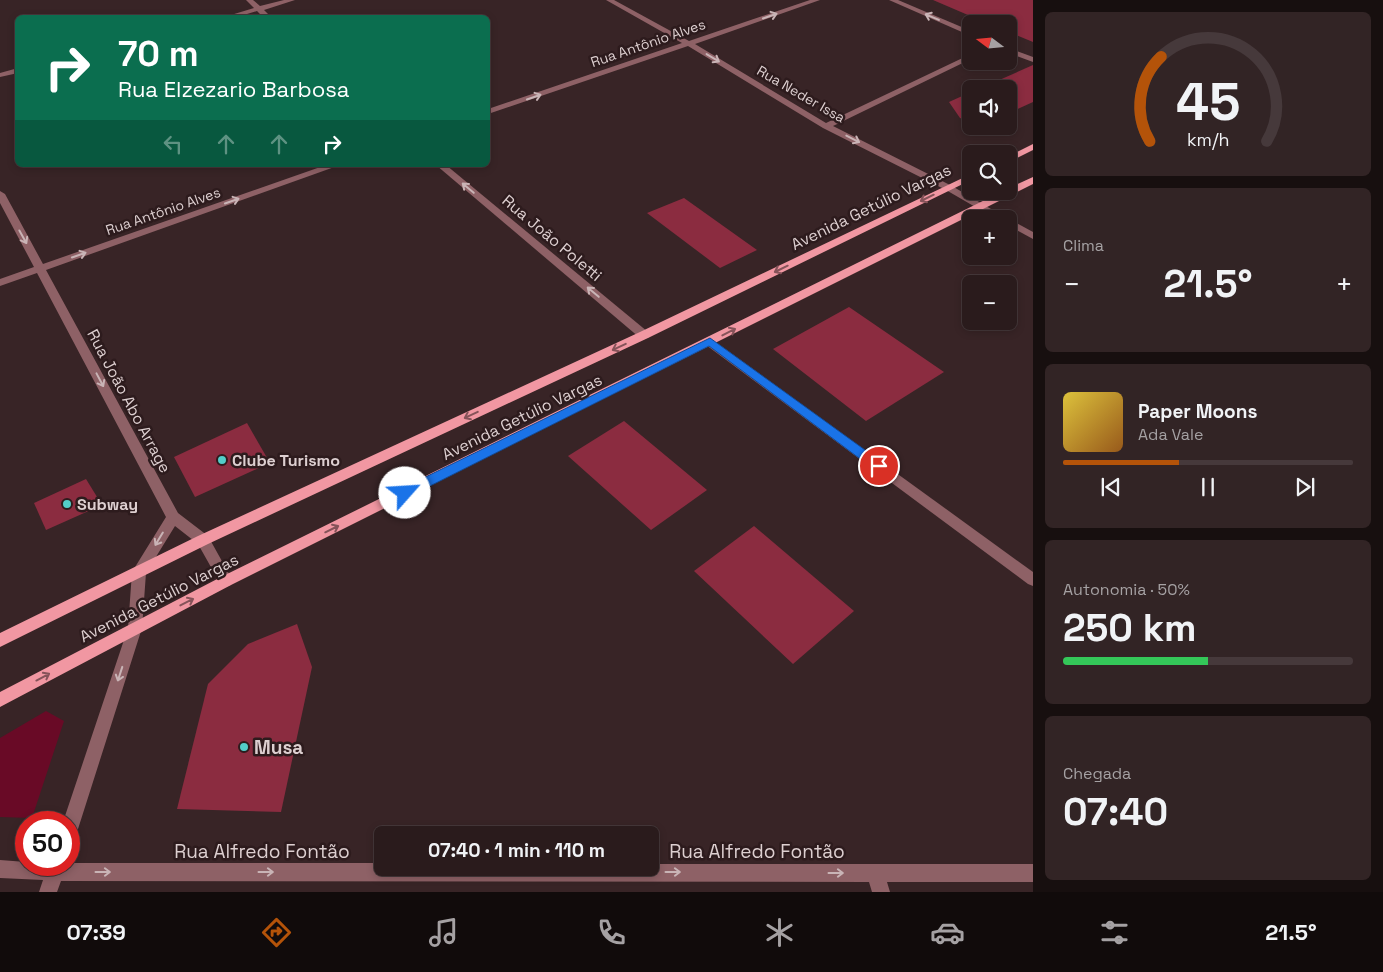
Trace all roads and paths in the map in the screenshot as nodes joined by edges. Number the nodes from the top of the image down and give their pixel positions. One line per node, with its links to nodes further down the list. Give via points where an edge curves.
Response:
1 (249, 0): 6 (street)
2 (292, 0): 6 (street)
3 (609, 0): 10 (street, Rua Neder Issa)
4 (817, 0): 10 (street, Rua Antônio Alves, one-way to 4)
5 (892, 0): 9 (street, one-way to 5)
6 (259, 8): 7 (street); 8 (street)
7 (234, 15)
8 (266, 15)
9 (962, 30)
10 (689, 44): 16 (street, Rua Antônio Alves, one-way to 10); 17 (street, Rua Neder Issa, one-way to 17)
11 (1018, 54): 13 (street)
12 (962, 60): 17 (street)
13 (1033, 60)
14 (15, 71): 15 (street)
15 (0, 75)
16 (490, 111)
17 (826, 126): 24 (street, Rua Neder Issa, one-way to 24)
18 (1033, 147): 19 (main road)
19 (1017, 155)
20 (329, 167): 30 (street, Rua Antônio Alves, one-way to 20)
21 (442, 167): 32 (street, Rua João Poletti, one-way to 21)
22 (1033, 180): 26 (main road, Avenida Getúlio Vargas)
23 (962, 182): 24 (main road, Avenida Getúlio Vargas)
24 (949, 188): 26 (street, Rua Neder Issa); 32 (main road, Avenida Getúlio Vargas, one-way to 32)
25 (0, 194): 30 (street, Rua João Abo Arrage, one-way to 30)
26 (982, 206): 27 (street, Rua Neder Issa); 33 (main road, Avenida Getúlio Vargas, one-way to 26)
27 (988, 210)
28 (1017, 227): 29 (street)
29 (1033, 236)
30 (41, 269): 31 (street, Rua Antônio Alves); 34 (street, Rua João Abo Arrage, one-way to 34)
31 (0, 283)
32 (644, 335): 35 (main road, Avenida Getúlio Vargas, one-way to 35)
33 (710, 342): 37 (street); 38 (main road, Avenida Getúlio Vargas, one-way to 33)
34 (172, 517): 35 (street); 36 (street, one-way to 36)
35 (203, 540): 36 (main road, Avenida Getúlio Vargas); 38 (street)
36 (139, 572): 39 (street); 40 (main road, Avenida Getúlio Vargas)
37 (1033, 580)
38 (226, 581): 39 (main road, Avenida Getúlio Vargas, one-way to 38)
39 (135, 628): 41 (main road, Avenida Getúlio Vargas, one-way to 39); 42 (street, one-way to 42)
40 (0, 640)
41 (0, 700)
42 (75, 811)
43 (80, 868): 46 (street, Rua Alfredo Fontão, one-way to 46)
44 (0, 869): 45 (street, Rua Alfredo Fontão)
45 (15, 869)
46 (876, 873): 47 (street, Rua Alfredo Fontão); 50 (street)
47 (1033, 873)
48 (53, 876): 49 (street)
49 (48, 892)
50 (880, 892)

